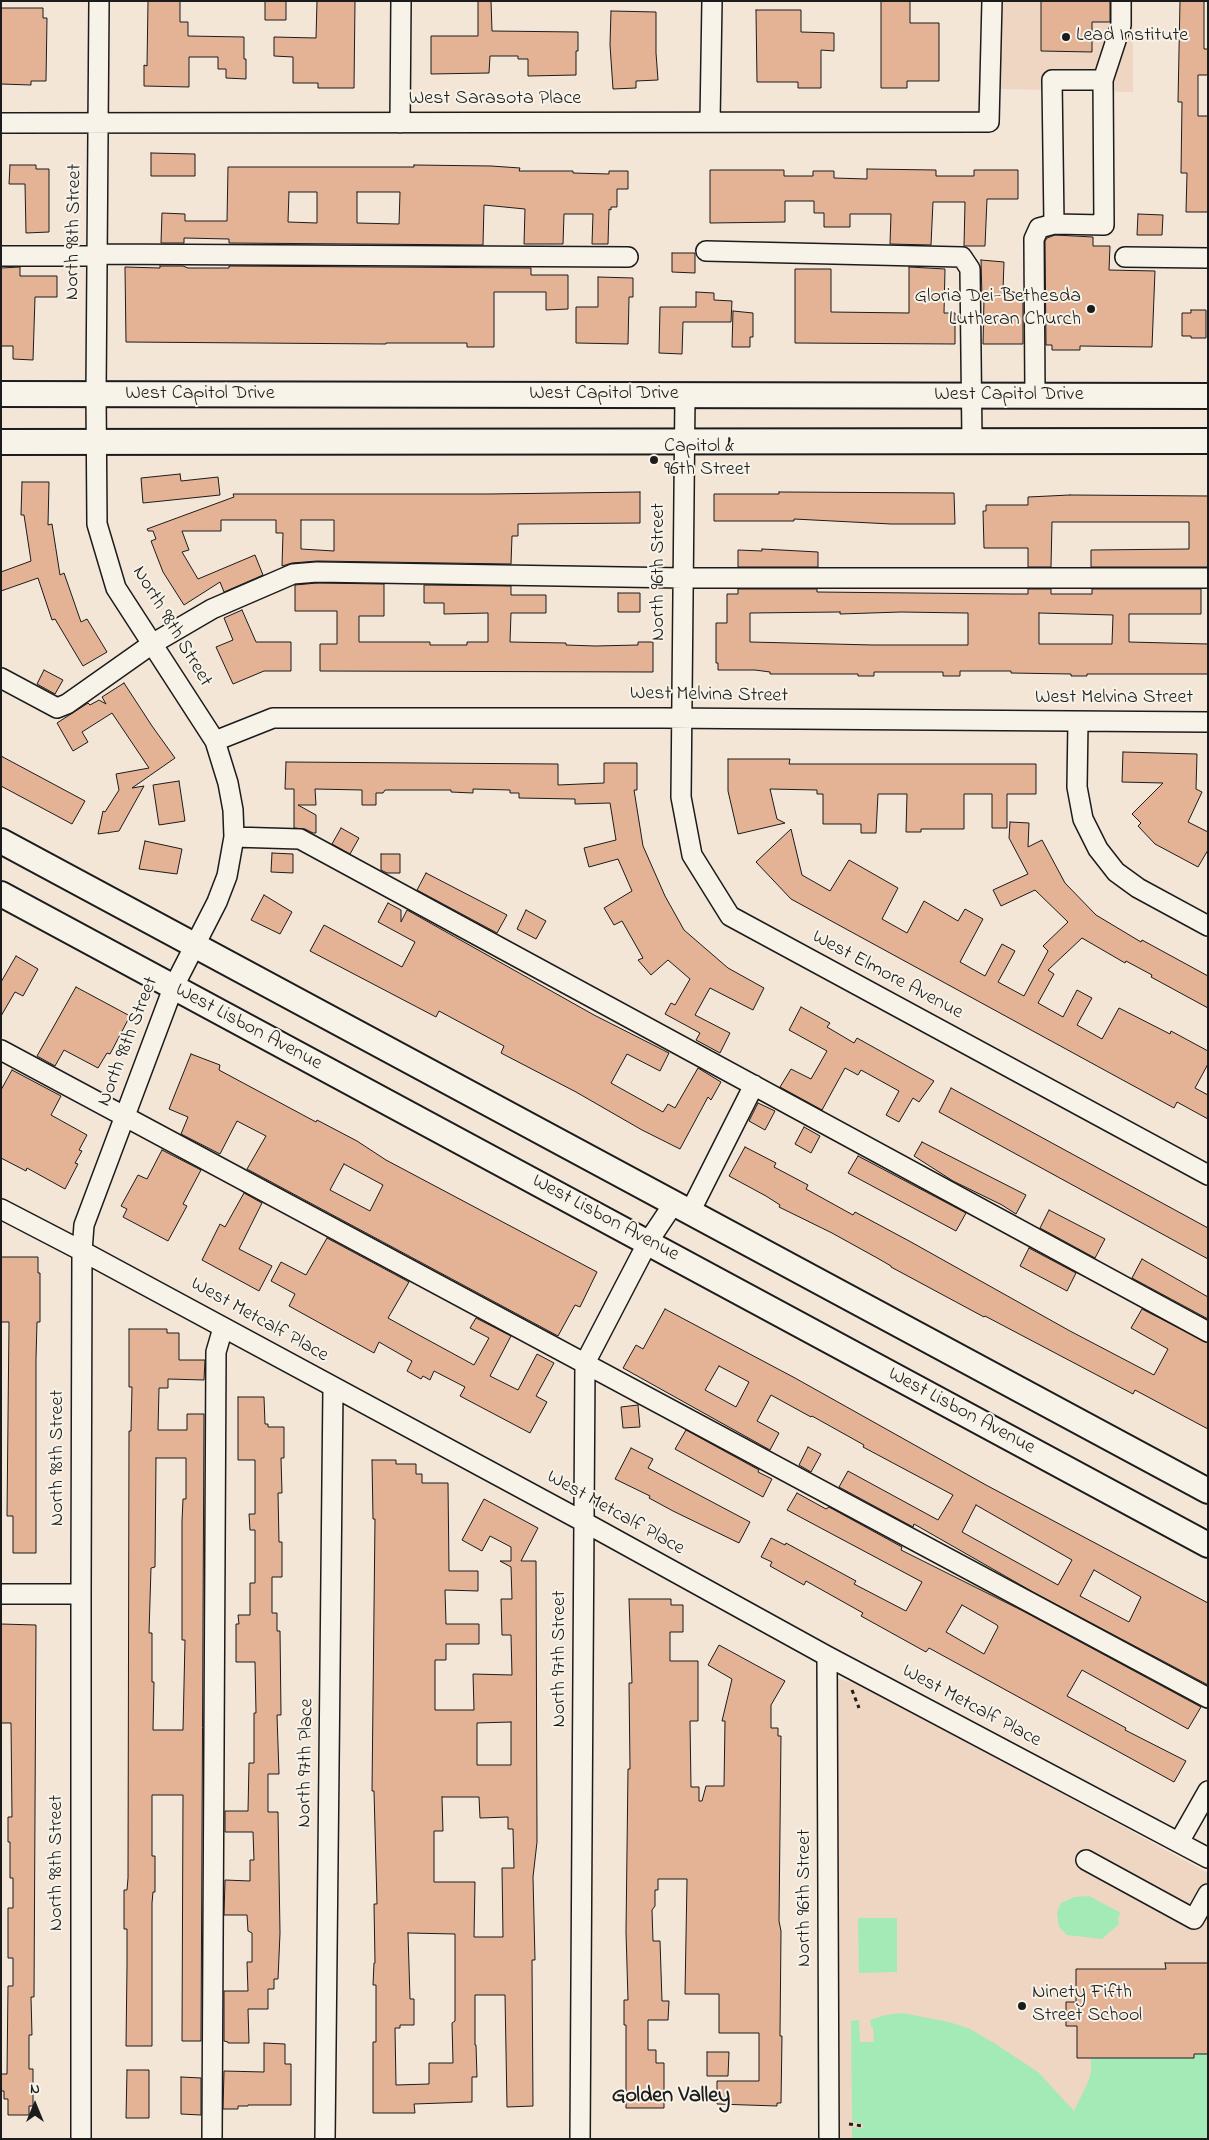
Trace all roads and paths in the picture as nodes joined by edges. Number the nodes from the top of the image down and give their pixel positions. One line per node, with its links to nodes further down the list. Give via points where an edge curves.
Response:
1 (99, 1): 9 (street, North 98th Street)
2 (401, 1): 10 (street)
3 (712, 1): 7 (street)
4 (992, 1): 7 (street, West Sarasota Place, via 989,122)
5 (1121, 1): 6 (street, via 1121,25)
6 (1103, 80): 11 (street, via 1104,225); 11 (street, via 1052,80)
7 (710, 121): 10 (street, West Sarasota Place)
8 (1, 123): 9 (street, West Sarasota Place)
9 (99, 123): 10 (street, West Sarasota Place); 13 (street, North 98th Street)
10 (400, 123)
11 (1054, 224): 22 (street, via 1039,228 1034,239)
12 (706, 251): 21 (street, via 962,258 970,269)
13 (98, 255): 14 (street); 16 (street); 19 (street, North 98th Street)
14 (1, 256)
15 (1125, 257): 17 (street)
16 (628, 258)
17 (1208, 258)
18 (1, 394): 19 (main road, West Capitol Drive)
19 (96, 394): 20 (main road, West Capitol Drive); 28 (street, North 98th Street)
20 (684, 395): 21 (main road, West Capitol Drive); 24 (street, North 96th Street)
21 (971, 396): 22 (main road, West Capitol Drive); 25 (street)
22 (1036, 396): 23 (main road, West Capitol Drive)
23 (1208, 396)
24 (684, 441): 25 (main road); 28 (main road); 29 (street, North 96th Street)
25 (972, 441): 26 (main road)
26 (1208, 441)
27 (1, 442): 28 (main road)
28 (96, 442): 31 (street, North 98th Street, via 97,524 116,588)
29 (683, 578): 30 (street); 31 (street, via 292,574 212,609); 33 (street, North 96th Street)
30 (1208, 578)
31 (152, 644): 32 (street, via 57,708); 36 (street, North 98th Street)
32 (1, 678)
33 (682, 718): 34 (street, West Melvina Street); 36 (street, West Melvina Street, via 273,718); 46 (street, West Elmore Avenue, via 681,797 692,855 730,916)
34 (1078, 722): 35 (street, West Melvina Street); 40 (street, via 1077,787 1083,819 1098,849 1116,872 1138,888)
35 (1208, 722)
36 (215, 741): 37 (street, North 98th Street, via 230,792)
37 (234, 838): 41 (street, North 98th Street, via 227,876); 44 (street, via 300,839)
38 (1, 841): 41 (main road)
39 (1, 894): 42 (main road, West Lisbon Avenue)
40 (1208, 926)
41 (195, 944): 42 (street, North 98th Street); 47 (main road)
42 (173, 988): 45 (street, North 98th Street); 49 (main road, West Lisbon Avenue)
43 (1, 1050): 45 (street)
44 (754, 1085): 47 (street, North 97th Street); 52 (street)
45 (125, 1117): 50 (street, North 98th Street, via 84,1225); 53 (street)
46 (1208, 1175)
47 (682, 1207): 49 (street, North 97th Street); 55 (main road)
48 (1, 1209): 50 (street, West Metcalf Place)
49 (648, 1242): 53 (street, North 97th Street); 57 (main road, West Lisbon Avenue)
50 (82, 1251): 51 (street, West Metcalf Place); 59 (street, North 98th Street)
51 (223, 1328): 54 (street, West Metcalf Place); 72 (street, via 216,1352)
52 (1208, 1332)
53 (585, 1363): 56 (street, North 97th Street); 62 (street)
54 (333, 1388): 56 (street, West Metcalf Place); 73 (street, North 97th Place)
55 (1208, 1491)
56 (584, 1522): 60 (street, West Metcalf Place); 74 (street, North 97th Street)
57 (1208, 1546)
58 (1, 1594): 59 (street)
59 (81, 1594): 71 (street, North 98th Street)
60 (827, 1656): 65 (street, West Metcalf Place); 75 (street, North 96th Street)
61 (852, 1689): 63 (path)
62 (1208, 1698)
63 (859, 1708)
64 (1208, 1790): 65 (street)
65 (1179, 1842): 66 (street, West Metcalf Place)
66 (1208, 1858)
67 (1086, 1860): 68 (street, via 1194,1919)
68 (1208, 1894)
69 (849, 2124): 70 (path)
70 (863, 2126)
71 (80, 2139)
72 (212, 2139)
73 (325, 2139)
74 (580, 2139)
75 (828, 2139)

